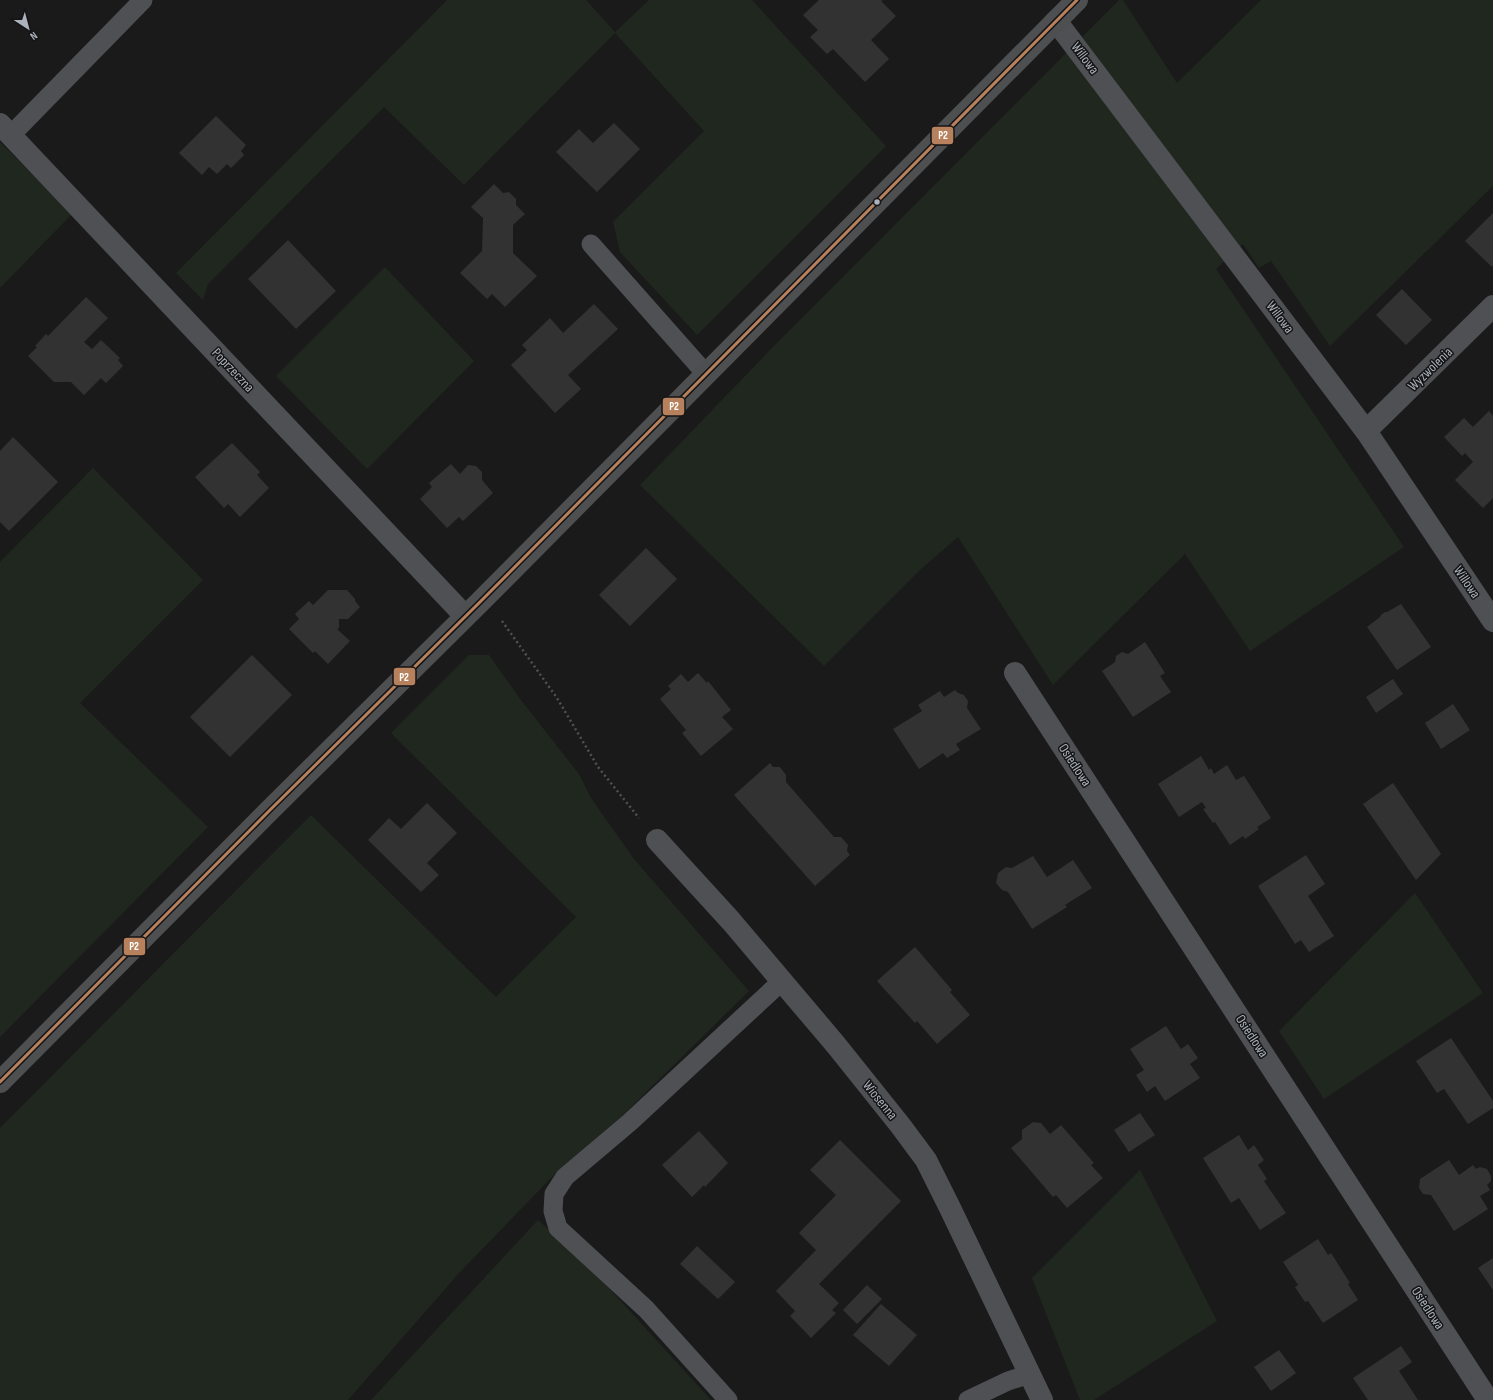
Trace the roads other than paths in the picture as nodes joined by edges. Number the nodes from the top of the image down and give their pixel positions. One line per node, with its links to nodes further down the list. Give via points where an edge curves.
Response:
1 (143, 0): 4 (lane)
2 (1077, 0): 3 (street)
3 (1056, 21): 7 (street); 8 (street, Willowa)
4 (5, 130): 9 (street, Poprzeczna)
5 (591, 244): 7 (lane)
6 (1493, 306): 8 (street, Wyzwolenia)
7 (706, 374): 9 (street)
8 (1366, 431): 10 (street, Willowa)
9 (465, 616): 14 (street)
10 (1493, 621)
11 (1015, 672): 19 (street, Osiedlowa)
12 (657, 840): 13 (street, Wiosenna)
13 (782, 981): 15 (street, Wiosenna, via 841,1051 926,1160); 16 (lane, via 630,1122 565,1177 554,1194 552,1211 558,1228 646,1309)
14 (0, 1082)
15 (1030, 1374): 17 (lane, via 1008,1381); 18 (street, Wiosenna)
16 (728, 1400)
17 (968, 1400)
18 (1042, 1400)
19 (1488, 1400)

